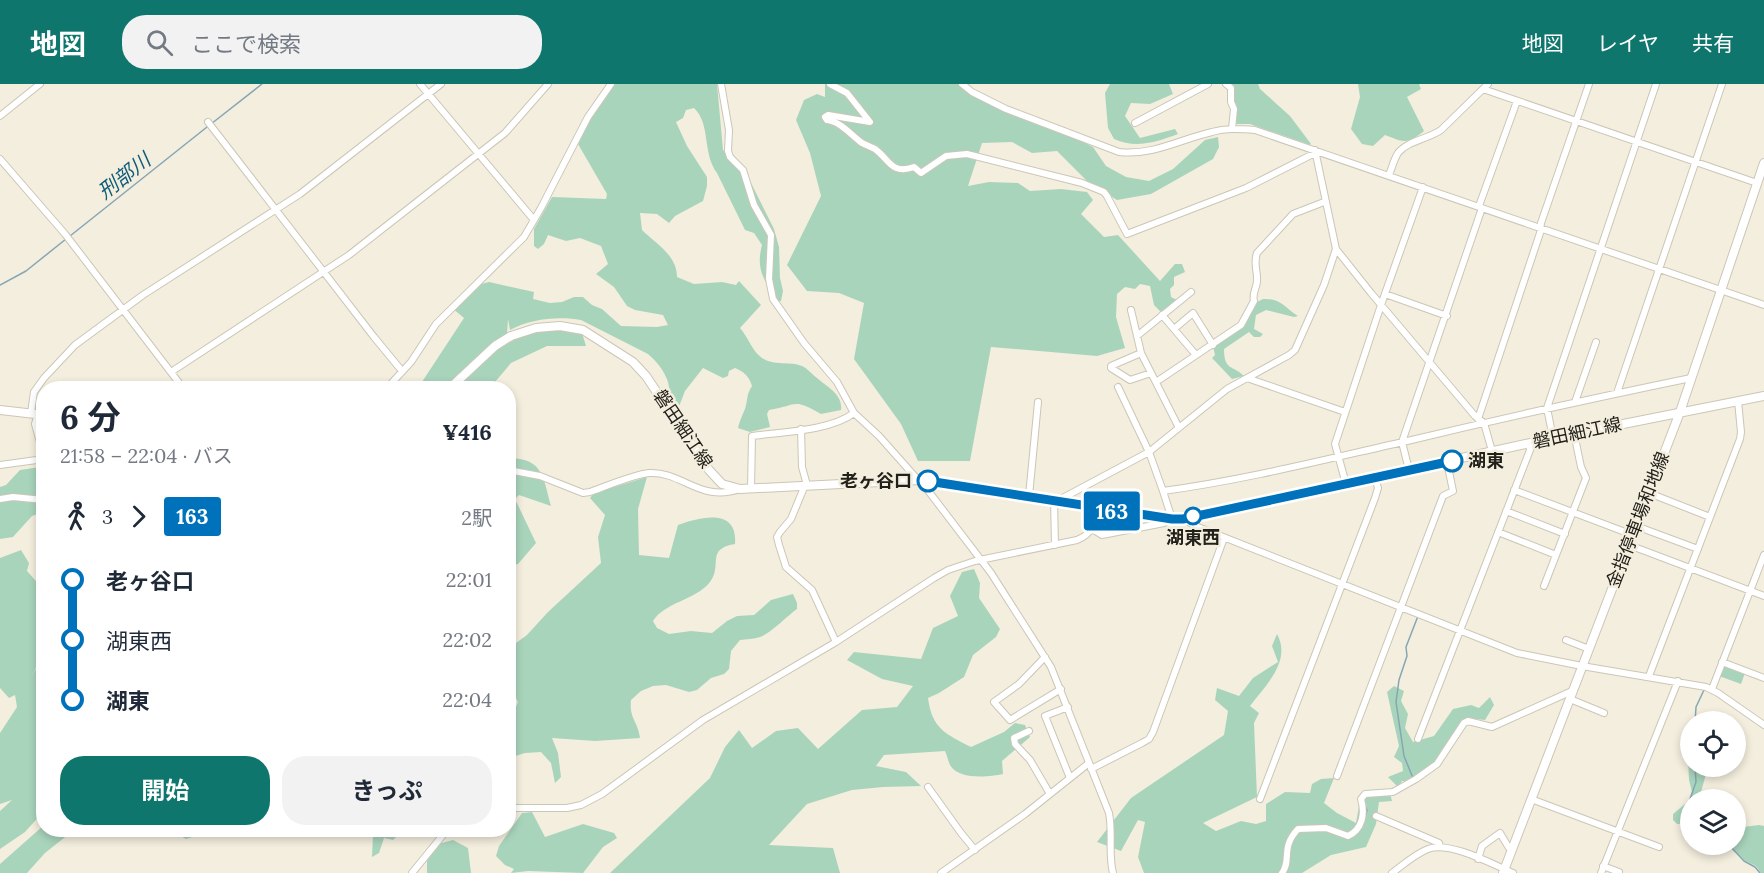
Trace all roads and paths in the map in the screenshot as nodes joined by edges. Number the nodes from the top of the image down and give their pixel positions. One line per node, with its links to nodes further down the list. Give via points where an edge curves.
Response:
1 (40, 84): 17 (street)
2 (420, 84): 15 (street)
3 (441, 84): 15 (street)
4 (548, 84): 24 (street, via 506,133)
5 (611, 84): 34 (street, via 588,117)
6 (721, 84): 76 (street, via 729,130 728,151 743,170 754,205 771,235 769,279 773,299 837,382)
7 (830, 84): 23 (street, via 847,93 870,122 828,115 827,120 877,150 894,167 904,171 914,167 921,173 946,156 967,154 1082,183 1104,192 1127,234 1246,188 1313,154)
8 (962, 84): 21 (street, via 1006,109 1119,152 1152,150)
9 (1208, 84): 20 (street)
10 (1226, 84): 21 (street, via 1231,88 1234,109)
11 (1589, 84): 18 (street)
12 (1656, 84): 22 (street)
13 (1722, 84): 26 (street)
14 (1485, 87): 16 (street); 28 (street, via 1433,136 1397,154)
15 (428, 94): 24 (street); 33 (street)
16 (1517, 101): 18 (street); 32 (street)
17 (0, 116)
18 (1576, 121): 22 (street); 35 (street)
19 (208, 122): 33 (street)
20 (1135, 123)
21 (1232, 129): 23 (street, via 1255,130)
22 (1636, 141): 26 (street); 37 (street)
23 (1314, 150): 28 (street); 31 (street)
24 (480, 154): 34 (street); 39 (street)
25 (0, 159): 46 (street)
26 (1696, 162): 29 (street); 38 (street)
27 (1764, 163): 29 (main road, 金指停車場和地線)
28 (1389, 175): 30 (street)
29 (1757, 183): 40 (main road, 金指停車場和地線)
30 (1423, 187): 32 (street); 42 (street)
31 (1324, 202): 36 (street); 52 (street, via 1293,214 1257,253 1254,301 1241,325)
32 (1481, 207): 35 (street); 48 (street)
33 (275, 210): 39 (street); 46 (street)
34 (534, 220): 56 (street, via 524,237 436,324)
35 (1541, 228): 37 (street); 78 (street)
36 (1336, 249): 43 (street); 59 (street, via 1295,350)
37 (1601, 249): 38 (street); 72 (street)
38 (1660, 269): 40 (street); 67 (street)
39 (324, 271): 56 (street); 57 (street)
40 (1721, 290): 44 (street); 60 (main road, 金指停車場和地線)
41 (1191, 291): 47 (street)
42 (1385, 294): 43 (street); 48 (street)
43 (1381, 304): 55 (street); 74 (street)
44 (1764, 305)
45 (1131, 310): 50 (street)
46 (124, 311): 57 (street); 61 (street, via 75,345)
47 (1162, 315): 49 (street); 50 (street)
48 (1447, 316): 55 (street)
49 (1174, 329): 52 (street, via 1193,313); 54 (street)
50 (1137, 336): 53 (street)
51 (1596, 342): 71 (street)
52 (1213, 345): 54 (street)
53 (1141, 353): 58 (street); 58 (street, via 1111,368 1130,380)
54 (1196, 355): 65 (street)
55 (1430, 362): 78 (street); 83 (street)
56 (402, 371): 63 (street)
57 (171, 372): 62 (street)
58 (1151, 373): 65 (street)
59 (1247, 378): 74 (street); 79 (street)
60 (1691, 378): 67 (street); 75 (main road, 金指停車場和地線)
61 (42, 381)
62 (178, 381)
63 (393, 381)
64 (458, 381): 97 (main road, 磐田細江線, via 511,336 536,328 560,326 583,330 633,362 709,470 722,484)
65 (1156, 382): 79 (street)
66 (1118, 387): 86 (street)
67 (1617, 393): 71 (street)
68 (1764, 396): 69 (main road, 磐田細江線)
69 (1738, 400): 75 (main road, 磐田細江線); 109 (street, via 1741,437)
70 (1038, 402): 102 (street)
71 (1575, 402): 72 (street)
72 (1547, 408): 78 (street); 82 (street)
73 (0, 410): 77 (main road)
74 (1345, 412): 87 (street, via 1335,444)
75 (1680, 412): 81 (main road, 磐田細江線); 101 (main road, 金指停車場和地線)
76 (854, 413): 80 (street); 94 (street)
77 (36, 414)
78 (1481, 421): 83 (street); 85 (street)
79 (1178, 426): 86 (street)
80 (801, 429): 96 (street); 98 (street, via 752,436)
81 (1574, 433): 82 (main road, 磐田細江線); 108 (street, via 1586,478)
82 (1553, 438): 84 (main road, 磐田細江線)
83 (1402, 442): 87 (street); 91 (street)
84 (1529, 443): 85 (main road, 磐田細江線); 99 (street, via 1530,450)
85 (1492, 451): 89 (main road, 磐田細江線)
86 (1149, 452): 100 (street); 105 (street)
87 (1340, 456): 95 (street); 100 (street)
88 (36, 459): 90 (street)
89 (1447, 462): 91 (main road, 磐田細江線); 129 (street, via 1453,491 1443,496)
90 (0, 465)
91 (1409, 470): 93 (main road, 磐田細江線)
92 (516, 472): 97 (street, via 540,476 583,493 649,473 708,492)
93 (1376, 478): 95 (main road, 磐田細江線); 125 (street, via 1376,498)
94 (919, 480): 96 (main road, 磐田細江線); 102 (main road, 磐田細江線); 123 (street)
95 (1346, 484): 110 (main road, 磐田細江線)
96 (806, 485): 98 (main road, 磐田細江線); 132 (street, via 791,519 777,537 786,567 812,590)
97 (740, 489): 98 (main road, 磐田細江線)
98 (752, 489)
99 (1514, 490): 107 (street); 108 (street)
100 (1162, 491): 111 (street)
101 (1649, 493): 109 (street); 112 (main road, 金指停車場和地線)
102 (1029, 496): 105 (main road, 磐田細江線)
103 (0, 499): 104 (street)
104 (36, 499)
105 (1055, 501): 106 (main road, 磐田細江線); 118 (street)
106 (1098, 508): 111 (main road, 磐田細江線); 113 (street)
107 (1506, 511): 114 (street); 115 (street)
108 (1573, 512): 115 (street); 116 (street)
109 (1710, 517): 120 (street)
110 (1183, 519): 111 (main road, 磐田細江線); 117 (street)
111 (1168, 521): 113 (street, via 1102,535)
112 (1636, 526): 116 (main road, 金指停車場和地線); 120 (street)
113 (1092, 529): 118 (street, via 1086,536)
114 (1498, 532): 121 (street); 130 (street)
115 (1565, 534): 121 (street)
116 (1632, 535): 119 (main road, 金指停車場和地線)
117 (1224, 538): 125 (street); 148 (street, via 1149,739)
118 (1055, 545): 123 (street)
119 (1629, 545): 124 (street); 133 (main road, 金指停車場和地線)
120 (1698, 549): 124 (street)
121 (1556, 555): 126 (street)
122 (1764, 555): 127 (street)
123 (982, 560): 132 (street, via 941,574); 134 (street)
124 (1691, 568): 127 (street); 137 (street)
125 (1342, 584): 129 (street); 153 (street)
126 (1544, 586)
127 (1750, 591): 128 (street); 135 (street)
128 (1764, 596)
129 (1402, 607): 130 (street); 149 (street)
130 (1460, 630): 136 (street, via 1517,653); 147 (street)
131 (1566, 640): 133 (street)
132 (836, 642): 155 (street, via 703,720 592,800 567,808)
133 (1589, 649): 136 (main road, 金指停車場和地線)
134 (1045, 657): 140 (street); 140 (street, via 1019,684 994,702 1010,720)
135 (1722, 662): 138 (street); 141 (street)
136 (1582, 666): 137 (street); 142 (main road, 金指停車場和地線)
137 (1649, 676): 139 (street)
138 (1764, 678)
139 (1678, 681): 141 (street); 157 (street)
140 (1061, 689): 143 (street)
141 (1712, 689): 145 (street)
142 (1571, 695): 144 (street); 154 (main road, 金指停車場和地線); 170 (street, via 1492,727 1464,723 1441,759 1414,780 1393,792 1365,794 1361,799 1365,812 1353,834 1348,836 1326,828 1299,829 1286,848 1287,867)
143 (1068, 707): 148 (street); 150 (street, via 1045,716)
144 (1604, 712)
145 (1764, 726)
146 (1029, 731): 152 (street, via 1014,738 1015,744 1030,760)
147 (1418, 739)
148 (1090, 766): 150 (street); 169 (street, via 1112,826)
149 (1337, 776)
150 (1070, 778): 152 (street)
151 (928, 787): 161 (street)
152 (1050, 794): 161 (street)
153 (1260, 799)
154 (1532, 799): 157 (street); 162 (main road, 金指停車場和地線)
155 (516, 808)
156 (1376, 816): 159 (street, via 1439,843)
157 (1617, 832): 160 (street); 164 (street)
158 (441, 837): 167 (street)
159 (1440, 847): 163 (street); 171 (street, via 1424,851)
160 (1659, 847)
161 (975, 849): 168 (street)
162 (1512, 849): 163 (street, via 1500,833 1482,846); 165 (main road, 金指停車場和地線)
163 (1478, 859): 165 (street)
164 (1602, 870): 166 (street)
165 (1504, 871): 172 (street)
166 (1618, 872)
167 (412, 873)
168 (941, 873)
169 (1113, 873)
170 (1282, 873)
171 (1392, 873)
172 (1513, 873)

